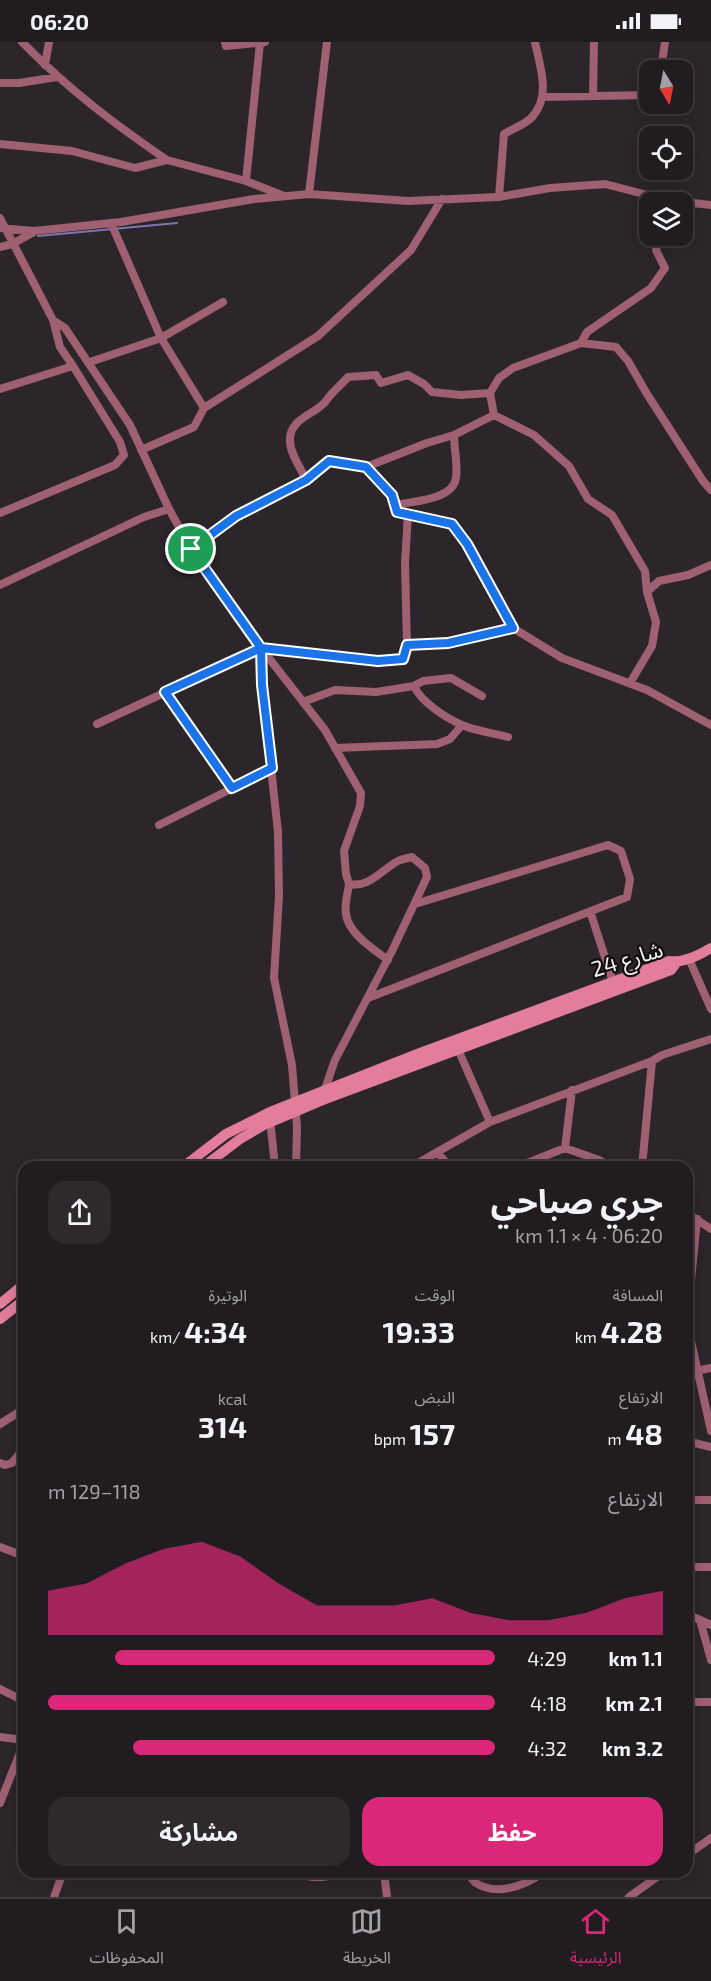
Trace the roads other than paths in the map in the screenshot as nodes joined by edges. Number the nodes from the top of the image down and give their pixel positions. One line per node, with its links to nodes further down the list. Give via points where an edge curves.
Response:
1 (22, 42): 11 (street)
2 (49, 42): 11 (street)
3 (225, 42): 9 (street, via 226,46)
4 (265, 42): 9 (street)
5 (327, 42): 21 (street)
6 (535, 42): 16 (street)
7 (594, 42): 15 (street)
8 (665, 42): 10 (street)
9 (260, 43): 19 (street)
10 (662, 60)
11 (45, 65): 12 (street)
12 (57, 76): 13 (street); 18 (street, via 92,108)
13 (0, 83)
14 (639, 95): 15 (street)
15 (593, 96): 16 (street)
16 (543, 98): 23 (street, via 532,118 504,134)
17 (0, 144): 18 (street, via 72,151 135,168)
18 (167, 160): 19 (street)
19 (246, 181): 22 (street)
20 (639, 193): 23 (street, via 605,184)
21 (309, 194): 22 (street); 24 (street, via 408,201)
22 (285, 196): 28 (street)
23 (499, 196): 24 (street)
24 (442, 199): 42 (street, via 411,250 318,336)
25 (693, 203): 26 (street)
26 (711, 205)
27 (0, 218): 29 (street)
28 (111, 223): 30 (street); 36 (street)
29 (3, 228): 30 (street); 31 (street)
30 (34, 231): 31 (street)
31 (12, 244): 33 (street); 35 (street)
32 (657, 246): 37 (street, via 665,267 651,288 587,332)
33 (0, 247)
34 (223, 302): 36 (street)
35 (53, 320): 38 (street, via 65,328); 39 (street, via 60,347)
36 (161, 338): 38 (street); 42 (street)
37 (581, 343): 41 (street, via 513,368 499,378); 48 (street, via 616,348 628,361)
38 (90, 362): 45 (street, via 130,425)
39 (73, 366): 40 (street); 51 (street, via 124,455 115,465)
40 (0, 389)
41 (490, 393): 43 (street); 47 (street, via 432,392 408,375 381,383 376,375 348,377 293,429 290,441)
42 (204, 408): 45 (street, via 194,427)
43 (494, 415): 44 (street); 56 (street, via 534,435 569,466 588,499 612,515 645,571)
44 (454, 435): 46 (street); 49 (street, via 456,478 452,490)
45 (141, 450): 50 (street)
46 (366, 467): 47 (street, via 329,461); 49 (street, via 392,495)
47 (306, 480): 53 (street, via 236,516)
48 (711, 490)
49 (395, 505): 52 (street, via 397,512)
50 (169, 509): 53 (street); 55 (street)
51 (0, 513)
52 (408, 513): 57 (street, via 452,524); 58 (street)
53 (191, 549): 59 (street)
54 (711, 565): 56 (street, via 688,575 659,580)
55 (0, 585)
56 (646, 592): 60 (street, via 655,630 652,646)
57 (513, 628): 58 (street, via 448,643); 60 (street, via 562,658)
58 (407, 645): 59 (street, via 403,659 378,661)
59 (261, 648): 62 (street); 64 (street); 70 (street)
60 (630, 683): 67 (street)
61 (414, 686): 63 (street, via 451,678); 64 (street, via 376,692 335,690); 66 (street, via 434,708)
62 (165, 692): 65 (street); 71 (street)
63 (482, 696)
64 (303, 702): 69 (street)
65 (97, 724)
66 (462, 725): 68 (street); 69 (street, via 450,739 437,744)
67 (711, 725)
68 (508, 737)
69 (335, 748): 73 (street, via 361,793 344,851)
70 (272, 768): 71 (street); 88 (street, via 279,896 274,978 292,1065)
71 (232, 788): 72 (street)
72 (159, 825)
73 (349, 884): 74 (street, via 368,883 399,861 412,857 425,868 427,878); 78 (street, via 346,917 366,944)
74 (415, 904): 75 (street, via 608,845 621,851 630,879 627,897); 78 (street)
75 (590, 911): 80 (street); 81 (street)
76 (711, 948): 77 (street)
77 (689, 959): 79 (street); 82 (street)
78 (388, 960): 81 (street)
79 (677, 962): 80 (street, شارع 24); 84 (street, شارع 24, via 671,970)
80 (614, 982): 84 (street, شارع 24)
81 (368, 998): 87 (street, via 335,1060)
82 (711, 1009)
83 (711, 1039): 85 (street)
84 (455, 1045): 87 (street, شارع 24); 90 (street)
85 (652, 1061): 86 (street); 103 (street)
86 (572, 1090): 90 (street); 92 (street)
87 (327, 1094): 88 (street, شارع 24)
88 (296, 1107): 89 (street, شارع 24); 99 (street)
89 (270, 1117): 91 (street, شارع 24, via 243,1124); 97 (street, شارع 24); 98 (street)
90 (490, 1122): 93 (street)
91 (214, 1144): 95 (street, شارع 24); 96 (street)
92 (565, 1148): 94 (street); 102 (street)
93 (438, 1153): 100 (street); 101 (street)
94 (599, 1160)
95 (191, 1161)
96 (204, 1161)
97 (213, 1161)
98 (274, 1161)
99 (296, 1161)
100 (423, 1161)
101 (445, 1161)
102 (532, 1161)
103 (643, 1161)
104 (693, 1217): 105 (street)
105 (697, 1219): 106 (street); 107 (street)
106 (711, 1229)
107 (693, 1260)
108 (18, 1289): 109 (street)
109 (0, 1304)
110 (18, 1305): 111 (street)
111 (0, 1319)
112 (693, 1355): 114 (street)
113 (711, 1368): 114 (street)
114 (696, 1371): 117 (street)
115 (18, 1412): 116 (street)
116 (0, 1424)
117 (711, 1431)
118 (693, 1442): 119 (street)
119 (711, 1447)
120 (18, 1456): 121 (street, via 12,1463)
121 (0, 1463)
122 (693, 1500): 123 (street)
123 (711, 1500)
124 (0, 1547): 125 (street)
125 (18, 1554)
126 (693, 1565): 127 (street)
127 (711, 1567)
128 (693, 1617): 129 (street)
129 (700, 1620): 130 (street); 131 (street)
130 (711, 1625)
131 (711, 1660)
132 (0, 1689): 133 (street)
133 (18, 1698)
134 (693, 1702): 135 (street)
135 (711, 1702)
136 (0, 1737): 137 (street)
137 (18, 1741)
138 (18, 1757): 139 (street)
139 (0, 1803)
140 (711, 1838): 141 (street)
141 (693, 1851)
142 (61, 1878): 147 (street)
143 (385, 1878): 148 (street)
144 (472, 1878): 145 (street, via 492,1889 528,1884)
145 (535, 1878)
146 (656, 1878): 149 (street)
147 (54, 1897)
148 (387, 1897)
149 (629, 1897)

